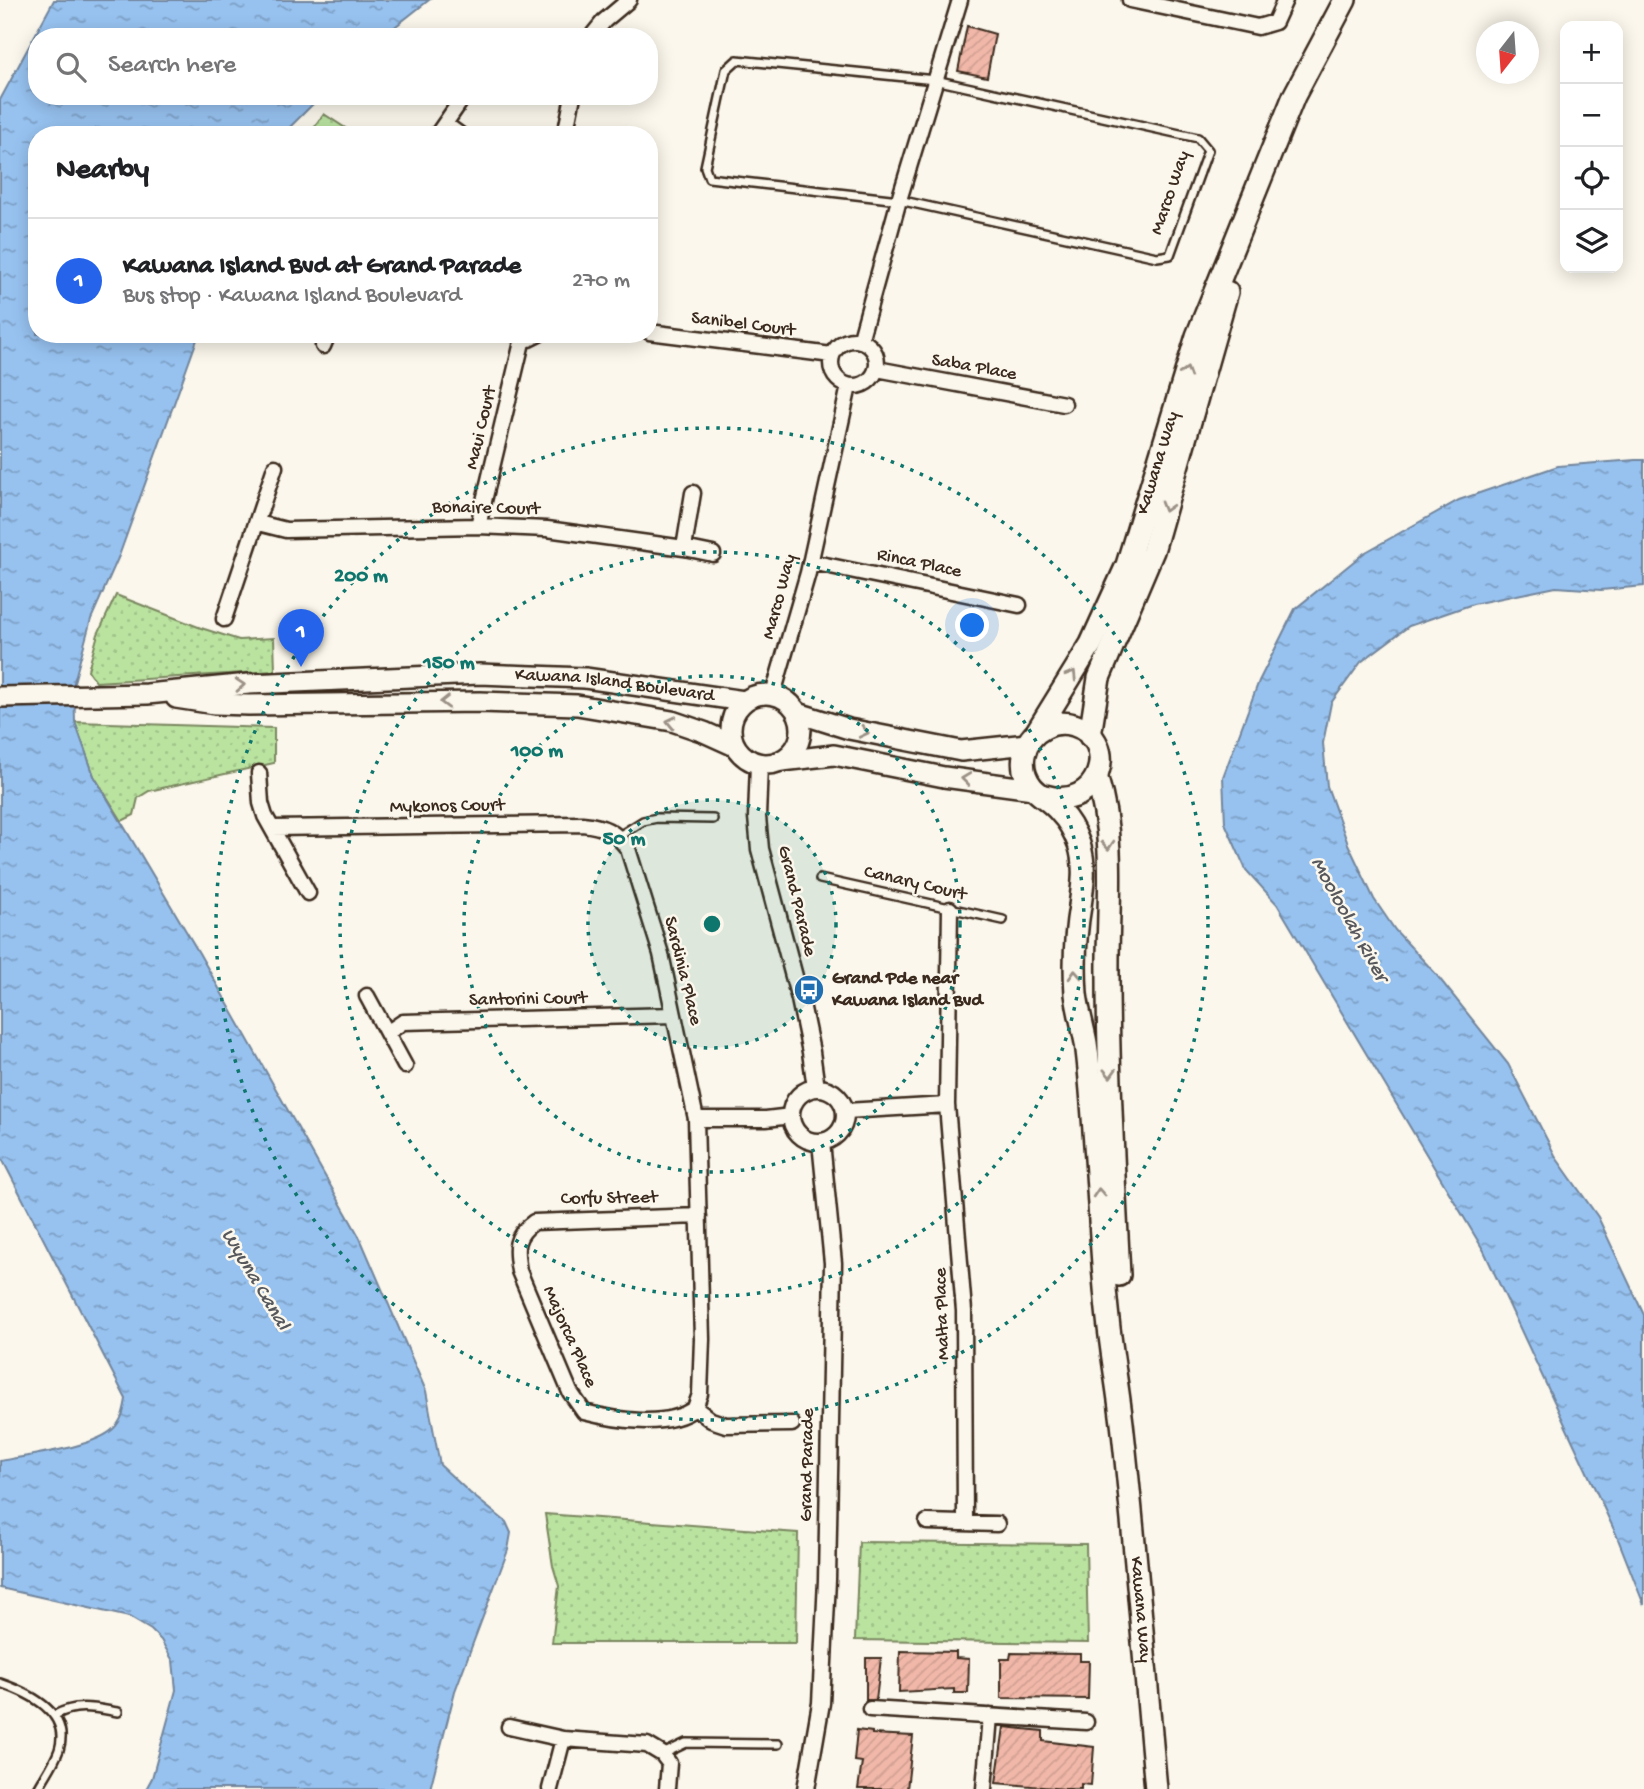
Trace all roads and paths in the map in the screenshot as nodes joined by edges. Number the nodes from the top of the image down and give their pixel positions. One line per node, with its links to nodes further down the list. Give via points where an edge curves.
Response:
1 (629, 0): 6 (street)
2 (960, 0): 7 (street)
3 (1130, 0): 4 (street, via 1258,27 1275,22)
4 (1285, 0)
5 (1345, 0): 12 (main road, Kawana Way, via 1294,96)
6 (598, 28)
7 (935, 80): 13 (street); 13 (lane, via 737,60 726,70 705,167 709,178); 13 (lane, Marco Way, via 1198,138 1208,150 1170,255 1157,257)
8 (458, 105): 10 (street)
9 (571, 105): 11 (street)
10 (444, 126)
11 (567, 126)
12 (1258, 185): 35 (main road, Kawana Way, one-way to 35, via 1153,551 1099,678); 36 (main road, Kawana Way, one-way to 12, via 1091,644 1127,565 1197,336)
13 (899, 200): 15 (street)
14 (658, 333): 17 (street, Sanibel Court)
15 (860, 341): 17 (street, via 846,341); 18 (street, via 876,355)
16 (517, 343): 24 (street, Maui Court)
17 (832, 355): 19 (street, via 832,371)
18 (877, 369): 19 (street, via 863,385); 20 (street, Saba Place)
19 (849, 386): 27 (street, Marco Way)
20 (1064, 404)
21 (275, 467): 23 (street)
22 (693, 493): 25 (street)
23 (258, 523): 24 (street, Bonaire Court, via 286,530); 29 (street)
24 (478, 526): 25 (street, Bonaire Court, via 547,529)
25 (684, 548): 26 (street, Bonaire Court)
26 (713, 554)
27 (811, 562): 28 (street, Rinca Place); 31 (street, Marco Way)
28 (1019, 604)
29 (224, 619)
30 (147, 694): 32 (main road, Kawana Island Boulevard); 33 (main road, Kawana Island Boulevard, one-way to 33, via 249,684 480,674 585,678); 37 (main road, Kawana Island Boulevard, one-way to 30, via 672,721 577,705 249,705)
31 (773, 694): 33 (main road); 34 (main road, via 792,704)
32 (0, 697)
33 (744, 701): 37 (main road, via 731,723)
34 (798, 713): 36 (main road, one-way to 36, via 849,729 961,751); 38 (main road, via 799,744)
35 (1090, 736): 36 (main road, via 1081,728 1058,723); 41 (main road, via 1100,759)
36 (1031, 738): 42 (main road, via 1023,765)
37 (735, 746): 39 (main road, via 748,760)
38 (782, 761): 39 (main road); 42 (main road, one-way to 38, via 834,755)
39 (760, 764): 54 (street, Grand Parade, via 760,849 800,999)
40 (260, 773): 44 (street, via 261,803)
41 (1097, 779): 42 (main road, via 1087,791 1067,800); 64 (main road, one-way to 64, via 1105,804 1109,872 1108,988)
42 (1039, 792): 64 (main road, one-way to 42, via 1108,1318 1090,1073 1076,997 1074,953 1084,861 1063,814)
43 (713, 819): 45 (lane, via 657,818)
44 (272, 828): 45 (street, Mykonos Court, via 582,824 603,826); 47 (street)
45 (619, 836): 51 (street, Sardinia Place, via 628,849 657,941)
46 (820, 879): 48 (lane, Canary Court)
47 (308, 892)
48 (950, 909): 49 (lane, Canary Court); 55 (street, Malta Place)
49 (1003, 920)
50 (367, 996): 52 (street)
51 (674, 1015): 52 (street, Santorini Court, via 403,1022); 58 (street, Sardinia Place)
52 (387, 1033): 53 (street)
53 (405, 1066)
54 (816, 1087): 56 (street, via 838,1096); 57 (street, via 795,1100)
55 (947, 1105): 56 (street); 66 (street, Malta Place, via 964,1311)
56 (845, 1111): 59 (street, via 840,1132)
57 (791, 1116): 58 (street); 59 (street, via 804,1138)
58 (696, 1118): 60 (street, Sardinia Place)
59 (821, 1142): 81 (street, Grand Parade, via 833,1263 827,1580 821,1703)
60 (699, 1216): 61 (street, Corfu Street, via 548,1220); 62 (street, Sardinia Place, via 702,1352)
61 (522, 1230): 62 (street, Majorca Place, via 515,1250 519,1271 570,1392 584,1412 609,1419 667,1420 684,1417)
62 (695, 1408): 63 (street, via 726,1425)
63 (792, 1424)
64 (1123, 1431): 83 (main road, Kawana Way)
65 (927, 1522): 66 (street)
66 (965, 1523): 67 (street)
67 (997, 1524)
68 (0, 1683): 71 (lane, via 42,1703)
69 (870, 1709): 72 (street)
70 (118, 1712): 71 (lane, via 79,1706)
71 (55, 1715): 78 (lane, via 60,1747)
72 (990, 1716): 73 (street); 82 (street)
73 (1086, 1722)
74 (509, 1727): 75 (street)
75 (563, 1739): 77 (street, via 646,1745); 79 (street)
76 (778, 1744): 77 (lane, via 686,1743)
77 (662, 1754): 80 (street, via 668,1763)
78 (37, 1789)
79 (550, 1789)
80 (667, 1789)
81 (806, 1789)
82 (984, 1789)
83 (1156, 1789)

